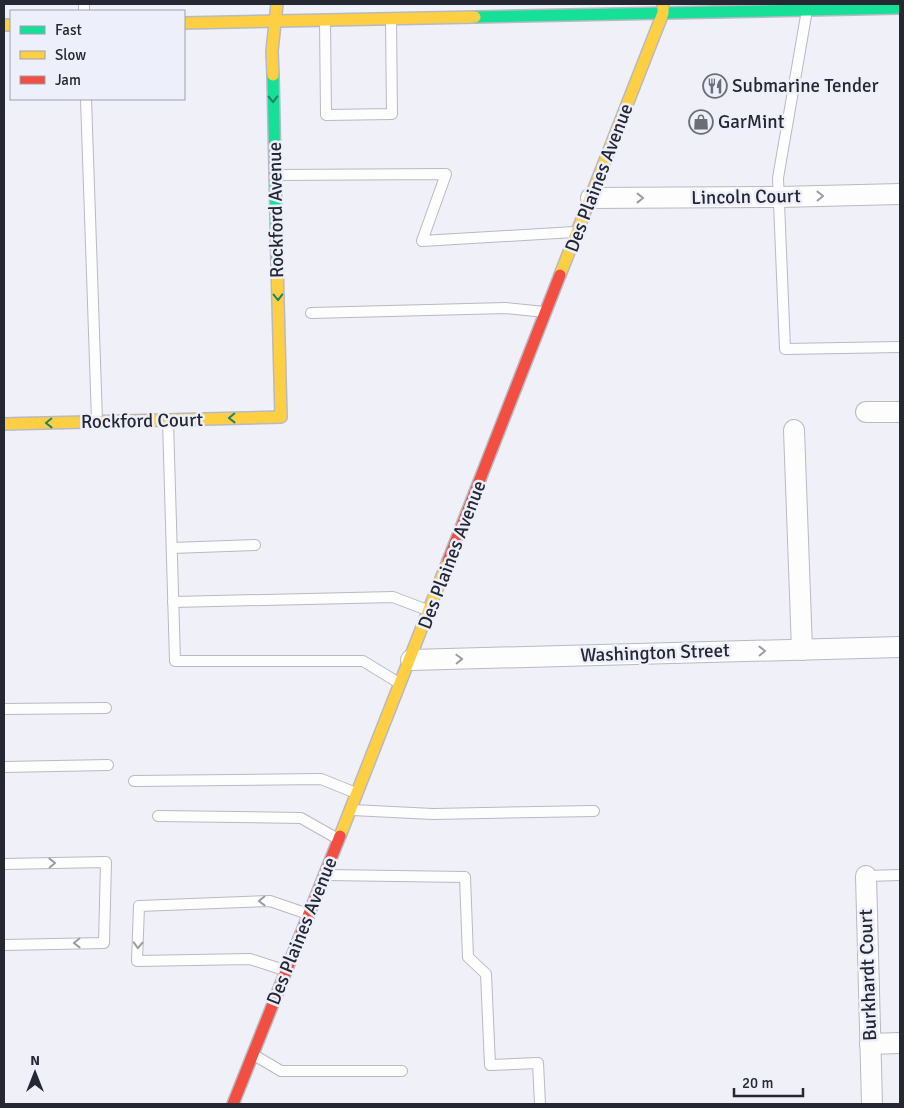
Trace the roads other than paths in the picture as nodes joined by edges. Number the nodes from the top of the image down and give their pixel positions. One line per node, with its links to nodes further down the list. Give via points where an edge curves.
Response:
1 (277, 4): 9 (street, Rockford Avenue)
2 (467, 4): 6 (lane)
3 (807, 7): 4 (street); 5 (street); 14 (lane, via 778,178)
4 (900, 8)
5 (663, 9): 6 (street); 15 (street, Des Plaines Avenue)
6 (467, 17): 7 (street)
7 (391, 19): 8 (street); 8 (lane, via 392,114 326,115)
8 (325, 20): 9 (street)
9 (275, 21): 10 (street); 12 (street, Rockford Avenue, one-way to 12, via 272,51)
10 (185, 23)
11 (86, 100): 24 (lane)
12 (275, 175): 16 (lane, via 446,174 422,241); 22 (street, Rockford Avenue, one-way to 22)
13 (900, 194): 14 (street, Lincoln Court, one-way to 13)
14 (779, 197): 15 (street, Lincoln Court, one-way to 14); 19 (lane, via 785,349)
15 (591, 198): 16 (street, Des Plaines Avenue)
16 (578, 232): 18 (street, Des Plaines Avenue)
17 (311, 313): 18 (lane, via 506,308)
18 (546, 313): 30 (street, Des Plaines Avenue)
19 (900, 347)
20 (866, 412): 21 (street)
21 (900, 412)
22 (281, 417): 23 (street, Rockford Court, one-way to 23)
23 (168, 420): 24 (street, Rockford Court); 28 (lane)
24 (97, 422): 25 (street, Rockford Court, one-way to 25)
25 (4, 424)
26 (794, 430): 32 (street)
27 (255, 545): 28 (lane)
28 (172, 548): 29 (lane)
29 (173, 602): 30 (lane, via 393,597); 34 (lane, via 175,661 363,661)
30 (430, 611): 33 (street, Des Plaines Avenue)
31 (900, 647): 32 (street, Washington Street)
32 (802, 650): 33 (street, Washington Street, one-way to 32)
33 (411, 660): 34 (street, Des Plaines Avenue)
34 (401, 685): 40 (street, Des Plaines Avenue)
35 (106, 708): 36 (lane)
36 (4, 709)
37 (108, 765): 38 (lane)
38 (4, 767)
39 (134, 780): 40 (lane, via 321,779)
40 (357, 793): 41 (street, Des Plaines Avenue)
41 (351, 810): 42 (lane, via 433,814); 44 (street, Des Plaines Avenue)
42 (594, 811)
43 (158, 816): 44 (lane, via 301,818)
44 (339, 840): 46 (street, Des Plaines Avenue)
45 (4, 864): 50 (lane, one-way to 50, via 106,862 104,943)
46 (325, 874): 49 (street, Des Plaines Avenue); 57 (lane, via 465,877 468,957 486,974 490,1065 538,1063)
47 (900, 875): 48 (lane)
48 (866, 876): 53 (street, Burkhardt Court)
49 (309, 914): 51 (street, Des Plaines Avenue); 51 (lane, one-way to 51, via 270,901 139,906 137,961 250,959)
50 (4, 945)
51 (287, 970): 54 (street, Des Plaines Avenue)
52 (900, 1043): 53 (street)
53 (870, 1044): 58 (street, Burkhardt Court)
54 (253, 1055): 55 (lane, via 281,1071); 56 (street, Des Plaines Avenue)
55 (402, 1071)
56 (233, 1104)
57 (540, 1104)
58 (872, 1104)

